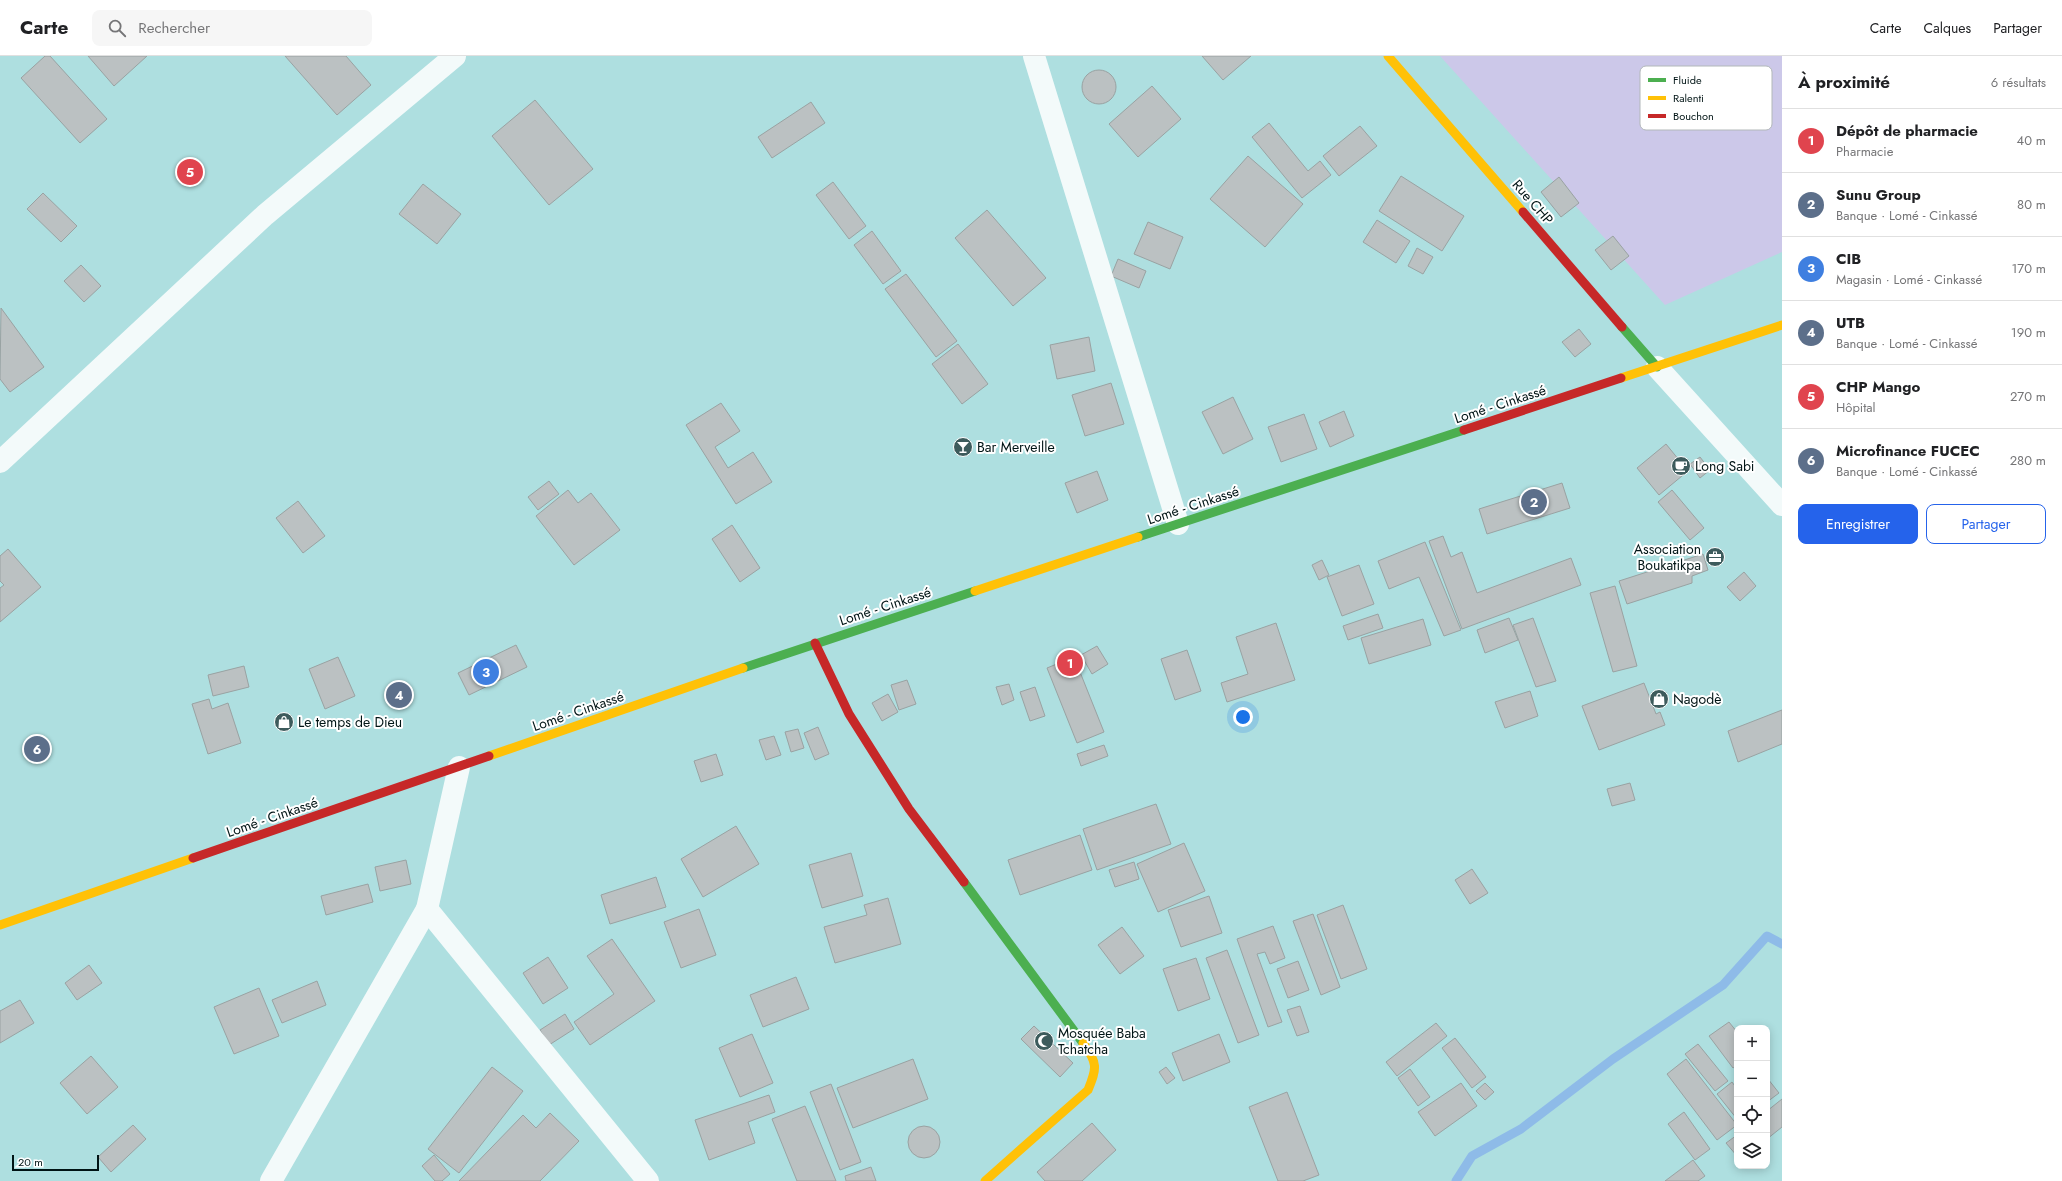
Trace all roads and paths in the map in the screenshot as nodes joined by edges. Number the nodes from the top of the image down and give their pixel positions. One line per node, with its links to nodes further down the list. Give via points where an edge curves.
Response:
1 (455, 56): 6 (street, via 265,215)
2 (1034, 56): 8 (street)
3 (1388, 56): 5 (main road, Rue CHP)
4 (1782, 325): 5 (main road, Lomé - Cinkassé)
5 (1657, 367): 7 (street); 8 (main road, Lomé - Cinkassé)
6 (3, 453)
7 (1782, 505)
8 (1178, 524): 9 (main road, Lomé - Cinkassé)
9 (815, 644): 10 (main road, Lomé - Cinkassé); 15 (main road, via 849,714 909,809 1092,1055 1096,1071 1088,1090)
10 (459, 767): 11 (street); 12 (main road, Lomé - Cinkassé)
11 (427, 909): 13 (street); 14 (street)
12 (0, 925)
13 (271, 1181)
14 (648, 1181)
15 (984, 1181)

